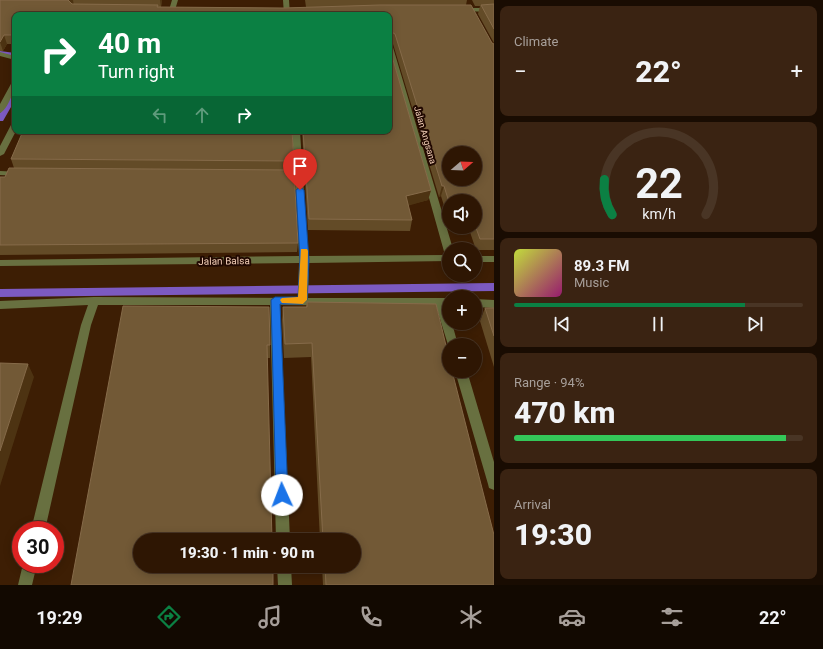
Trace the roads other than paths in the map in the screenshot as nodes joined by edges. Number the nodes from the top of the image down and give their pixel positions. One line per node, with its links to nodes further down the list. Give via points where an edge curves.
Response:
1 (175, 0): 4 (street)
2 (286, 0): 8 (street)
3 (165, 10): 4 (street)
4 (172, 10): 5 (street)
5 (180, 10)
6 (456, 10): 7 (street)
7 (494, 10)
8 (287, 12)
9 (0, 54): 11 (street)
10 (392, 54): 21 (street, Jalan Angsana)
11 (12, 57)
12 (12, 88): 13 (street)
13 (1, 110)
14 (12, 131): 16 (street)
15 (296, 134): 20 (street)
16 (0, 154)
17 (0, 173): 18 (street)
18 (32, 174)
19 (269, 175): 20 (street)
20 (300, 176): 26 (street)
21 (446, 242)
22 (442, 258): 26 (street, Jalan Balsa)
23 (482, 259): 24 (street)
24 (494, 259)
25 (0, 263): 26 (street, Jalan Balsa)
26 (304, 263): 27 (street)
27 (303, 297): 28 (street); 30 (street)
28 (275, 300): 29 (street); 37 (street)
29 (94, 301): 33 (street); 36 (street, via 86,324)
30 (442, 301)
31 (482, 303): 32 (street)
32 (494, 304)
33 (0, 305)
34 (463, 378): 35 (street)
35 (494, 484)
36 (40, 521)
37 (283, 533)
38 (28, 573): 40 (street)
39 (284, 573): 41 (street)
40 (25, 585)
41 (285, 585)

